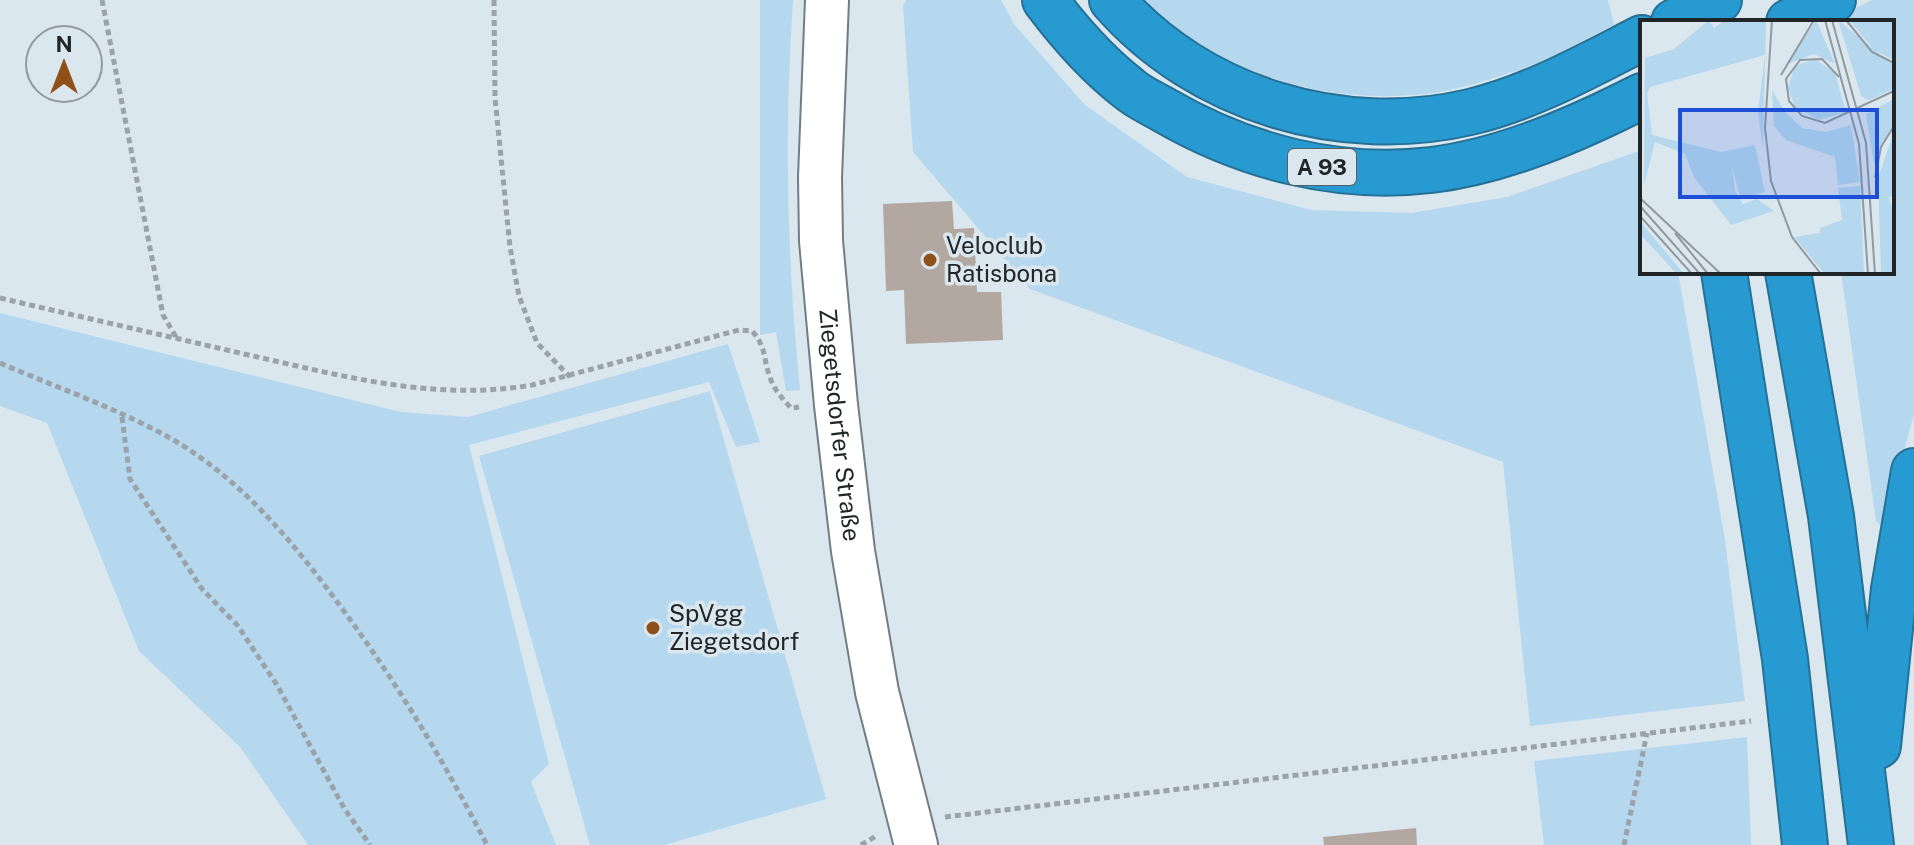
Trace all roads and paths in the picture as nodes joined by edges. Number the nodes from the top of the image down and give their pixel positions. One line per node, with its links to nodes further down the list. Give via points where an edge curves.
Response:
1 (102, 0): 19 (path, via 163,315)
2 (494, 0): 21 (path, via 495,98 519,296 537,343)
3 (827, 0): 22 (street, Ziegetsdorfer Straße, via 820,189)
4 (1045, 0): 15 (highway, A 93, via 1071,35 1129,89 1196,128 1263,156 1313,167 1432,169 1539,142)
5 (1112, 0): 14 (highway, A 93, via 1184,64 1260,102 1333,119 1408,123 1472,112 1552,83)
6 (1664, 0): 10 (highway)
7 (1719, 0): 11 (highway)
8 (1727, 0): 12 (highway)
9 (1833, 0): 13 (highway)
10 (1671, 20)
11 (1676, 20)
12 (1732, 20)
13 (1793, 20)
14 (1640, 39)
15 (1640, 97)
16 (1724, 274): 32 (highway, via 1785,659)
17 (1788, 274): 27 (highway, via 1831,516)
18 (0, 298): 19 (path)
19 (177, 338): 21 (path, via 406,387 500,391)
20 (0, 363): 23 (path)
21 (571, 377): 22 (path, via 739,330 752,331 764,343 769,378 791,408)
22 (836, 405): 28 (street, Ziegetsdorfer Straße, via 877,692)
23 (122, 417): 29 (path, via 130,479 202,589 238,626 277,685); 30 (path, via 175,441 232,481 288,536 435,744)
24 (1914, 471): 27 (highway, via 1894,589)
25 (1751, 721): 26 (path)
26 (1647, 733): 28 (path, via 953,816); 31 (path)
27 (1870, 834)
28 (913, 835)
29 (370, 845)
30 (487, 845)
31 (1624, 845)
32 (1805, 845)

